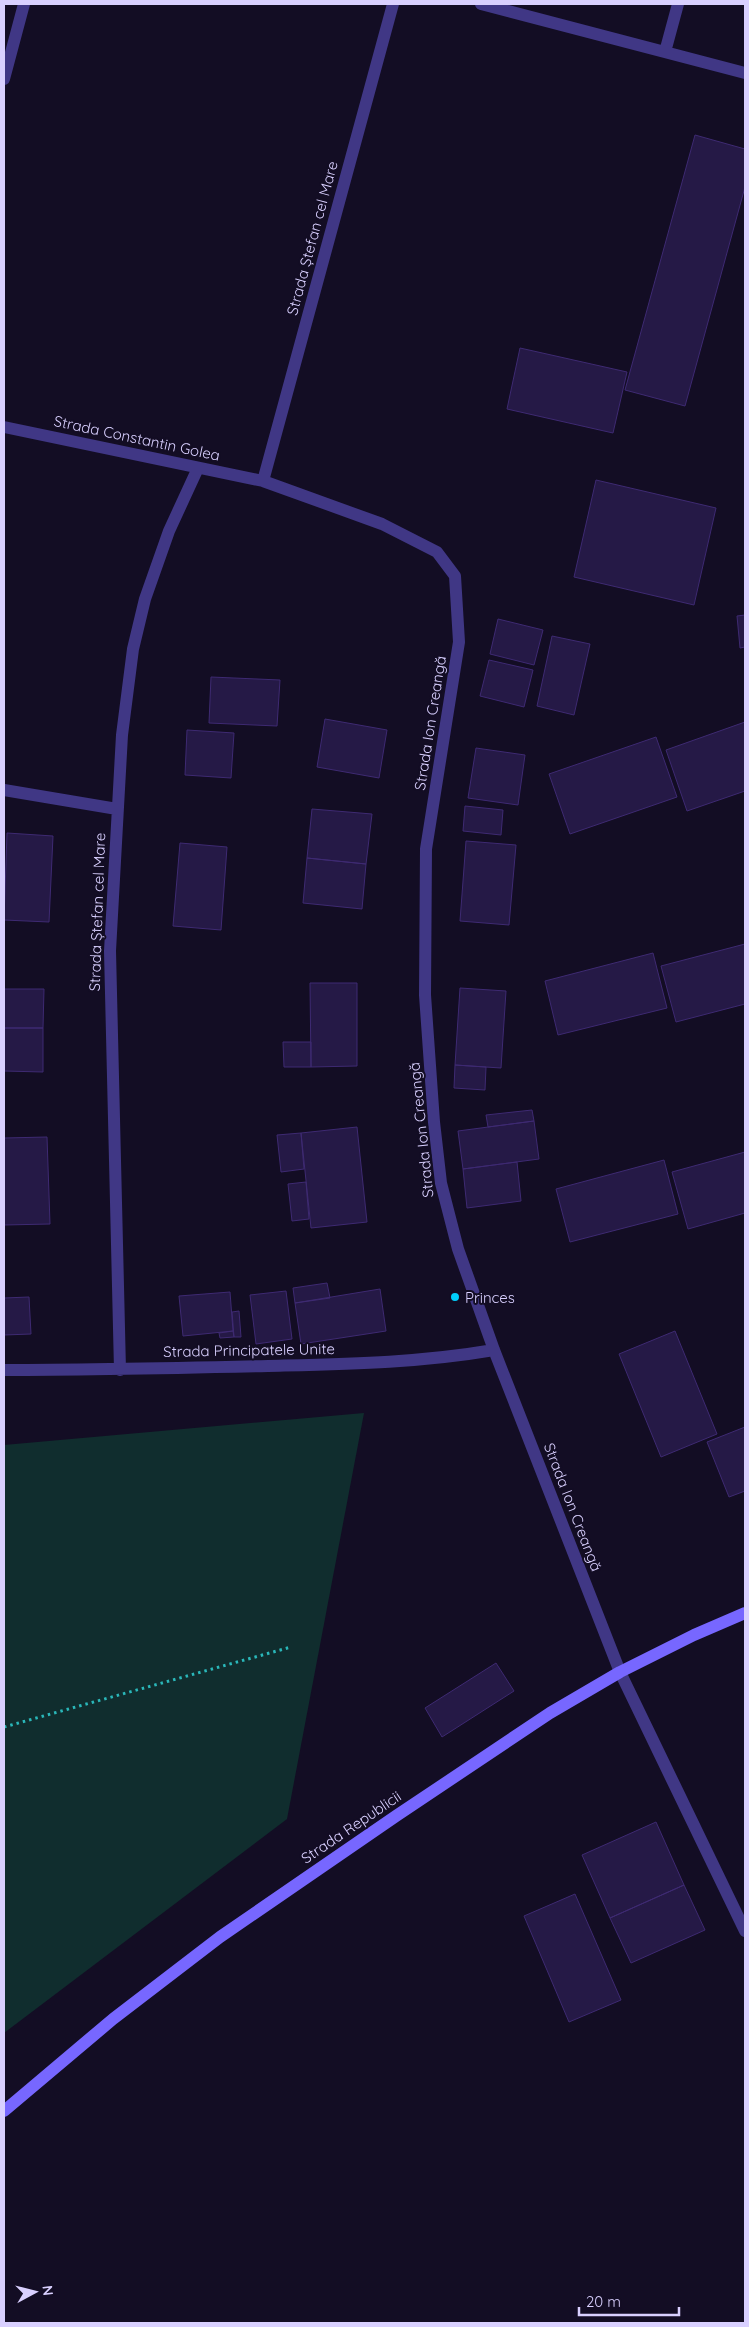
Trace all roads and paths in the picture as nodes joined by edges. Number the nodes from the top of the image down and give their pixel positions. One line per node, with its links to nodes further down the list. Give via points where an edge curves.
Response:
1 (24, 4): 7 (street)
2 (393, 4): 10 (street, Strada Ștefan cel Mare)
3 (481, 4): 5 (street)
4 (678, 4): 5 (street)
5 (664, 52): 6 (street)
6 (745, 73)
7 (4, 79)
8 (4, 426): 9 (street, Strada Constantin Golea)
9 (198, 468): 10 (street, Strada Constantin Golea); 12 (street, Strada Ștefan cel Mare, via 169,531 145,599 133,649)
10 (263, 481): 13 (street, Strada Ion Creangă, via 382,524 437,552 455,576 459,642 426,849 425,996 441,1183 458,1248)
11 (4, 790): 12 (street)
12 (117, 809): 15 (street, Strada Ștefan cel Mare, via 110,951)
13 (494, 1350): 15 (street, Strada Principatele Unite, via 392,1363); 18 (street, Strada Ion Creangă)
14 (4, 1370): 15 (street, Strada Principatele Unite)
15 (120, 1370)
16 (745, 1613): 18 (main road, Strada Republicii)
17 (290, 1647): 19 (path)
18 (620, 1672): 20 (street, Strada Ion Creangă); 21 (main road, Strada Republicii, via 550,1713 220,1937 113,2019)
19 (4, 1727)
20 (745, 1931)
21 (4, 2111)

